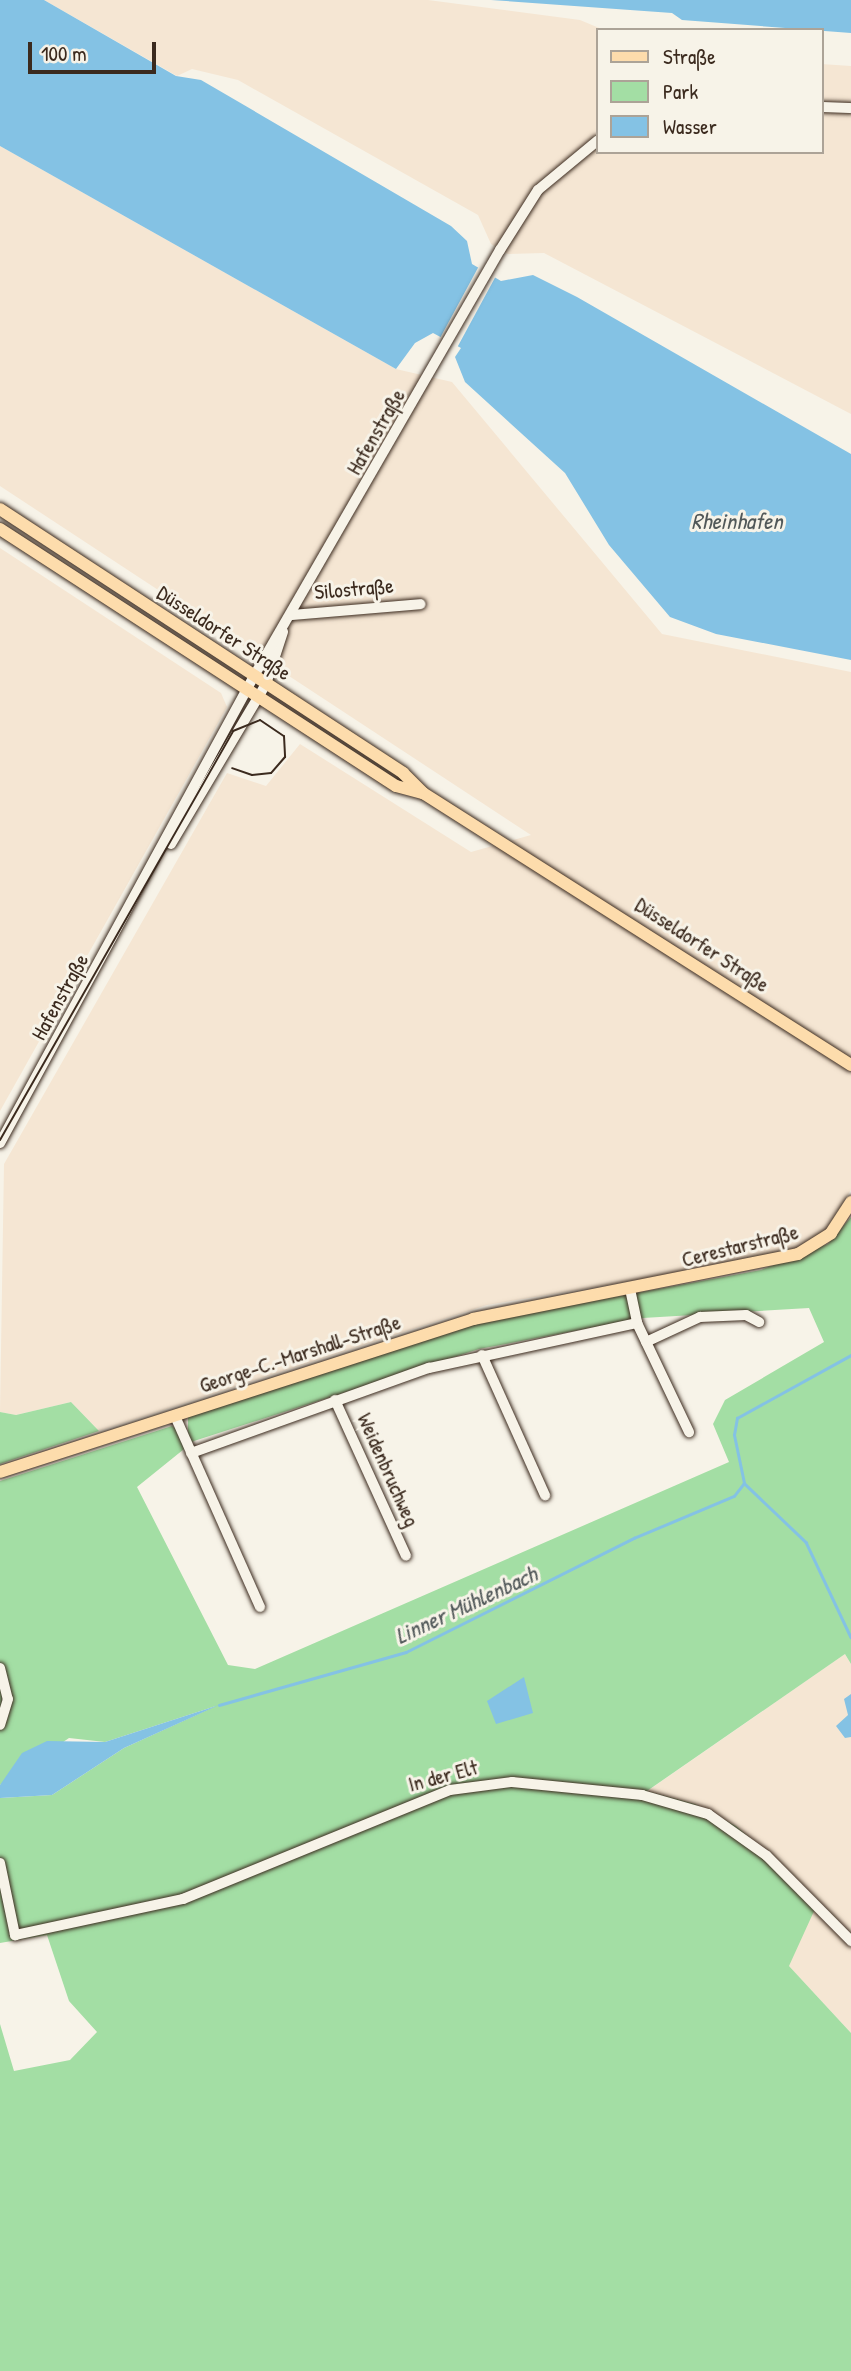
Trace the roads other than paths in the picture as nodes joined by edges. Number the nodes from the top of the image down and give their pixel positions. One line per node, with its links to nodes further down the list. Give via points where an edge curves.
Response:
1 (823, 107): 2 (street)
2 (851, 108)
3 (596, 142): 7 (street, Hafenstraße, via 538,190)
4 (0, 509): 9 (main road, Düsseldorfer Straße)
5 (0, 529): 11 (main road, Düsseldorfer Straße)
6 (421, 604): 7 (street, Silostraße)
7 (292, 615): 8 (street, Hafenstraße)
8 (283, 632): 9 (street, Hafenstraße); 10 (street, Hafenstraße)
9 (254, 676): 10 (main road, Düsseldorfer Straße); 11 (street, Hafenstraße)
10 (265, 684): 12 (street, Hafenstraße); 13 (main road, Düsseldorfer Straße)
11 (246, 691): 12 (main road, Düsseldorfer Straße); 14 (street, Hafenstraße)
12 (258, 698): 13 (main road, Düsseldorfer Straße, via 396,786); 14 (street, Hafenstraße)
13 (424, 793): 15 (main road, Düsseldorfer Straße)
14 (154, 869): 16 (street, Hafenstraße)
15 (851, 1065)
16 (0, 1143)
17 (851, 1202): 18 (main road, Cerestarstraße, via 831,1233 798,1254)
18 (623, 1290): 20 (street); 24 (main road, George-C.-Marshall-Straße, via 425,1332)
19 (759, 1321): 21 (street, via 746,1315 700,1317)
20 (637, 1323): 21 (street); 22 (street, Weidenbruchweg)
21 (646, 1342): 25 (street)
22 (482, 1355): 23 (street, Weidenbruchweg); 28 (street)
23 (335, 1400): 26 (street, Weidenbruchweg); 29 (street, Weidenbruchweg)
24 (175, 1416): 26 (street); 27 (main road, George-C.-Marshall-Straße)
25 (689, 1432)
26 (191, 1453): 30 (street)
27 (0, 1472)
28 (545, 1495)
29 (406, 1556)
30 (260, 1607)
31 (0, 1668): 32 (street, via 8,1699)
32 (0, 1725)
33 (0, 1863): 34 (street, In der Elt, via 15,1936 183,1899 450,1790 512,1782 642,1794 708,1814 767,1856)
34 (851, 1941)

